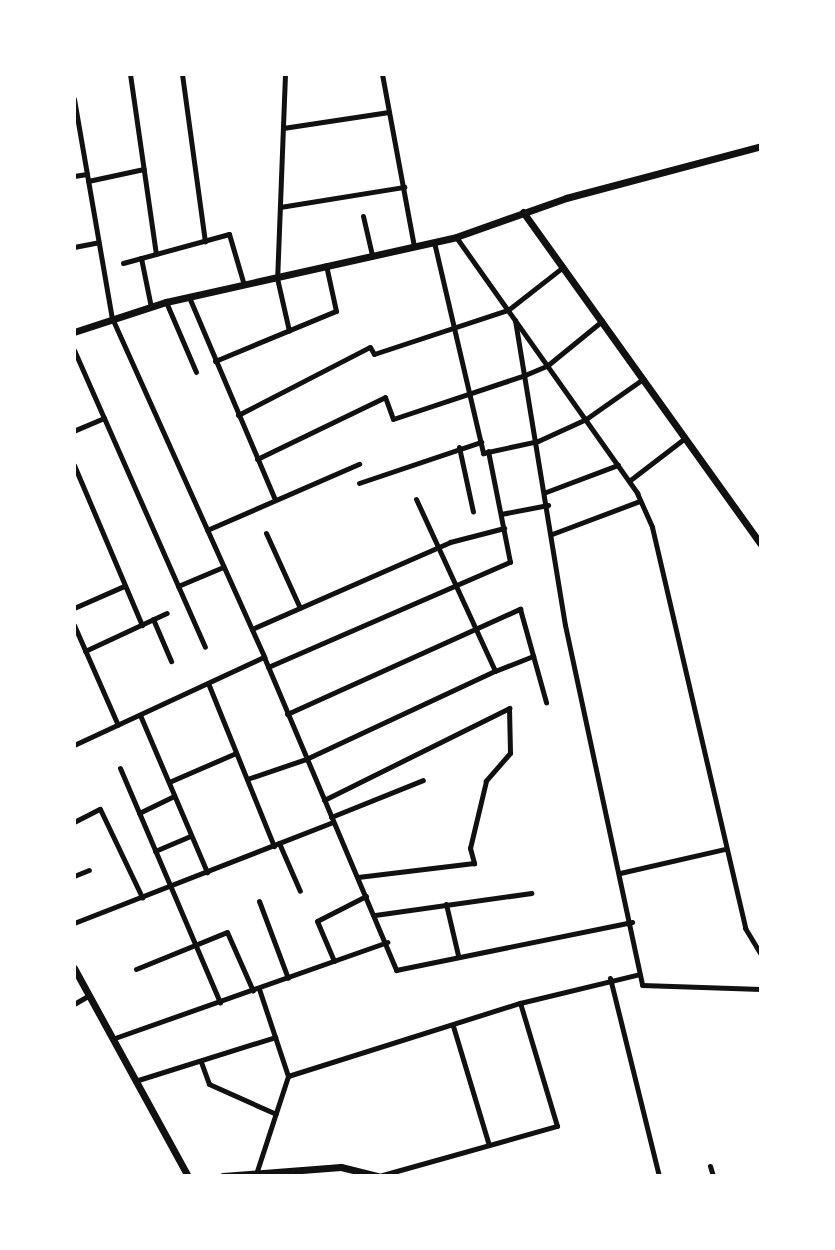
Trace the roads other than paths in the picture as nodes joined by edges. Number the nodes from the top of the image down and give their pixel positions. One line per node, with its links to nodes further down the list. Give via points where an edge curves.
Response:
1 (130, 74): 10 (street)
2 (182, 74): 18 (street)
3 (285, 74): 8 (street)
4 (382, 74): 7 (street)
5 (74, 99): 6 (street)
6 (75, 109): 12 (street)
7 (389, 112): 8 (street); 13 (street)
8 (283, 128): 14 (street)
9 (761, 146): 15 (street)
10 (144, 169): 12 (street); 23 (street)
11 (74, 176): 12 (street)
12 (88, 177): 19 (street)
13 (404, 187): 14 (street); 21 (street)
14 (280, 207): 29 (street)
15 (523, 212): 17 (street); 28 (street)
16 (363, 216): 24 (street)
17 (456, 237): 20 (street); 34 (street)
18 (205, 241): 23 (street); 30 (street, via 229,234)
19 (99, 242): 22 (street); 35 (street)
20 (434, 242): 21 (street); 38 (street)
21 (415, 246): 24 (street)
22 (74, 247)
23 (156, 254): 25 (street)
24 (372, 254): 27 (street)
25 (141, 258): 26 (street); 33 (street)
26 (123, 263)
27 (326, 265): 29 (street); 39 (street, via 336,311)
28 (564, 266): 34 (street); 37 (street)
29 (277, 278): 30 (street); 39 (street)
30 (244, 286): 31 (street)
31 (189, 297): 32 (street); 42 (street)
32 (166, 302): 33 (street); 44 (street)
33 (151, 307): 35 (street)
34 (508, 310): 36 (street); 38 (street)
35 (112, 318): 40 (street); 71 (street)
36 (515, 320): 43 (street); 45 (street)
37 (602, 321): 43 (street); 46 (street)
38 (457, 325): 47 (street); 48 (street, via 374,354 370,347)
39 (289, 331): 42 (street)
40 (74, 332)
41 (74, 350): 49 (street)
42 (215, 361): 48 (street)
43 (548, 365): 45 (street); 50 (street)
44 (196, 372)
45 (525, 375): 47 (street); 53 (street)
46 (643, 379): 50 (street); 52 (street)
47 (471, 396): 54 (street); 57 (street, via 393,419 385,397)
48 (238, 415): 57 (street)
49 (104, 418): 51 (street); 79 (street)
50 (586, 419): 53 (street); 60 (street)
51 (74, 431)
52 (685, 438): 61 (street); 74 (street)
53 (538, 441): 56 (street); 63 (street)
54 (481, 442): 55 (street); 56 (street, via 483,453)
55 (459, 447): 62 (street); 68 (street)
56 (488, 451): 69 (street)
57 (257, 459): 65 (street)
58 (359, 464): 65 (street)
59 (74, 465): 78 (street)
60 (618, 465): 61 (street); 63 (street)
61 (629, 481): 66 (street)
62 (359, 483)
63 (546, 492): 67 (street)
64 (416, 499): 75 (street)
65 (275, 500): 71 (street)
66 (640, 501): 73 (street); 114 (street, via 671,604)
67 (548, 505): 69 (street); 73 (street)
68 (473, 512)
69 (501, 514): 70 (street)
70 (504, 528): 75 (street); 77 (street, via 510,562)
71 (207, 530): 76 (street)
72 (266, 533): 81 (street)
73 (552, 534): 118 (street, via 565,625)
74 (761, 544)
75 (440, 546): 77 (street); 81 (street)
76 (223, 567): 79 (street); 87 (street)
77 (456, 584): 86 (street); 93 (street)
78 (124, 586): 80 (street); 85 (street)
79 (178, 586): 88 (street)
80 (74, 608)
81 (300, 608): 87 (street)
82 (167, 613): 83 (street)
83 (153, 619): 85 (street); 92 (street)
84 (74, 625): 89 (street)
85 (142, 625): 89 (street)
86 (475, 627): 90 (street, via 520,609); 94 (street); 98 (street)
87 (252, 629): 91 (street)
88 (205, 647)
89 (85, 651): 99 (street)
90 (533, 656): 94 (street); 96 (street)
91 (264, 657): 93 (street); 95 (street)
92 (171, 661)
93 (268, 667): 98 (street)
94 (495, 671): 102 (street)
95 (208, 683): 97 (street); 101 (street)
96 (546, 702)
97 (140, 714): 99 (street); 106 (street)
98 (287, 714): 102 (street)
99 (118, 725): 100 (street)
100 (74, 745)
101 (236, 753): 104 (street); 106 (street)
102 (306, 759): 104 (street); 108 (street)
103 (120, 768): 109 (street)
104 (247, 779): 113 (street)
105 (423, 780): 110 (street)
106 (169, 782): 107 (street)
107 (174, 796): 109 (street); 112 (street)
108 (324, 800): 110 (street); 120 (street, via 509,708 510,753 486,781 470,848 474,863)
109 (139, 813): 115 (street)
110 (332, 820): 113 (street); 120 (street)
111 (74, 822): 125 (street, via 100,809)
112 (191, 836): 115 (street); 117 (street)
113 (276, 844): 117 (street); 122 (street)
114 (725, 849): 118 (street); 134 (street, via 745,928)
115 (155, 851): 121 (street)
116 (89, 870): 119 (street)
117 (207, 872): 121 (street)
118 (620, 873): 129 (street)
119 (74, 876)
120 (358, 877): 124 (street)
121 (170, 886): 125 (street); 132 (street)
122 (300, 891)
123 (531, 893): 127 (street)
124 (366, 896): 128 (street); 135 (street, via 317,921)
125 (142, 897): 130 (street)
126 (259, 901): 139 (street)
127 (446, 904): 128 (street); 133 (street)
128 (375, 915): 131 (street)
129 (632, 922): 133 (street); 138 (street)
130 (74, 923)
131 (387, 942): 133 (street, via 396,970); 135 (street)
132 (196, 947): 137 (street); 142 (street, via 227,932); 144 (street)
133 (458, 955)
134 (761, 955)
135 (334, 961): 139 (street)
136 (74, 968): 143 (street)
137 (136, 969)
138 (640, 974): 140 (street); 141 (street, via 642,985)
139 (288, 978): 142 (street)
140 (610, 978): 145 (street); 163 (street)
141 (761, 989)
142 (256, 990): 144 (street); 148 (street)
143 (88, 996): 146 (street); 149 (street)
144 (220, 1003): 149 (street)
145 (520, 1003): 147 (street); 154 (street, via 557,1126)
146 (74, 1004)
147 (453, 1026): 151 (street); 154 (street)
148 (275, 1037): 150 (street); 151 (street)
149 (111, 1040): 152 (street)
150 (201, 1062): 152 (street); 153 (street, via 209,1084)
151 (288, 1076): 153 (street)
152 (134, 1081): 159 (street)
153 (276, 1114): 157 (street)
154 (489, 1145): 162 (street)
155 (710, 1166): 164 (street)
156 (341, 1167): 158 (street); 161 (street); 162 (street)
157 (257, 1171): 158 (street); 160 (street)
158 (278, 1172)
159 (188, 1176)
160 (226, 1176)
161 (345, 1176)
162 (378, 1176)
163 (659, 1176)
164 (713, 1176)

